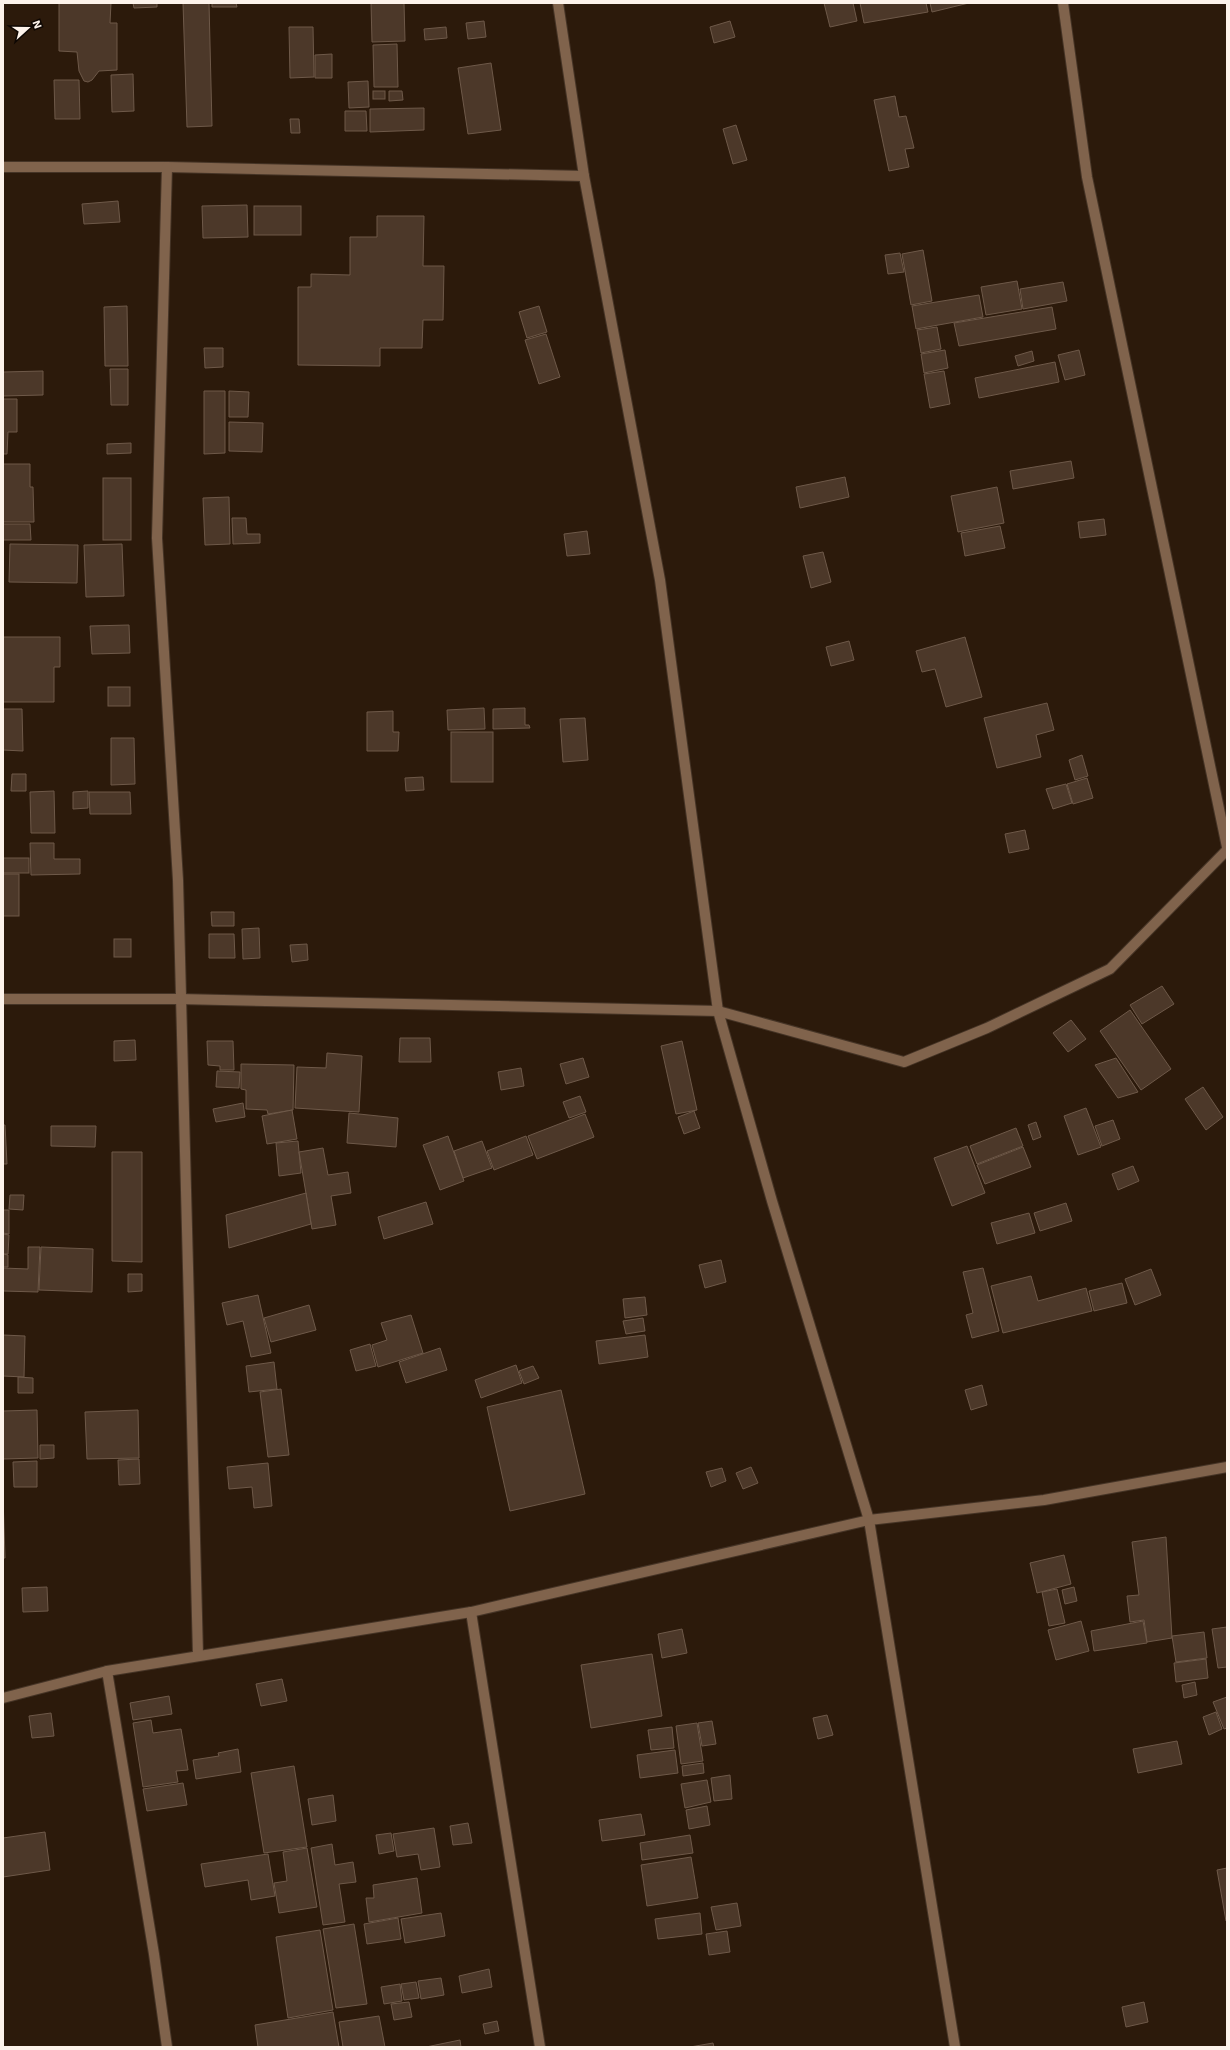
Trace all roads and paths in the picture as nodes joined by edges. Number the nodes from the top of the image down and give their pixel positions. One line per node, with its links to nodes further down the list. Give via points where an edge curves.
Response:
1 (558, 3): 5 (street)
2 (1063, 3): 6 (street, via 1087,177)
3 (3, 167): 4 (street)
4 (167, 167): 5 (street); 8 (street, via 157,538 178,880)
5 (584, 176): 9 (street, via 660,580)
6 (1227, 848): 9 (street, via 1110,969 987,1028 904,1062)
7 (3, 999): 8 (street)
8 (179, 999): 9 (street); 13 (street)
9 (718, 1011): 11 (street, via 772,1201)
10 (1227, 1467): 11 (street, via 1044,1500)
11 (869, 1520): 12 (street); 18 (street)
12 (471, 1612): 13 (street); 17 (street)
13 (198, 1656): 14 (street)
14 (107, 1671): 15 (street); 16 (street)
15 (3, 1698)
16 (168, 2047)
17 (540, 2047)
18 (955, 2047)

